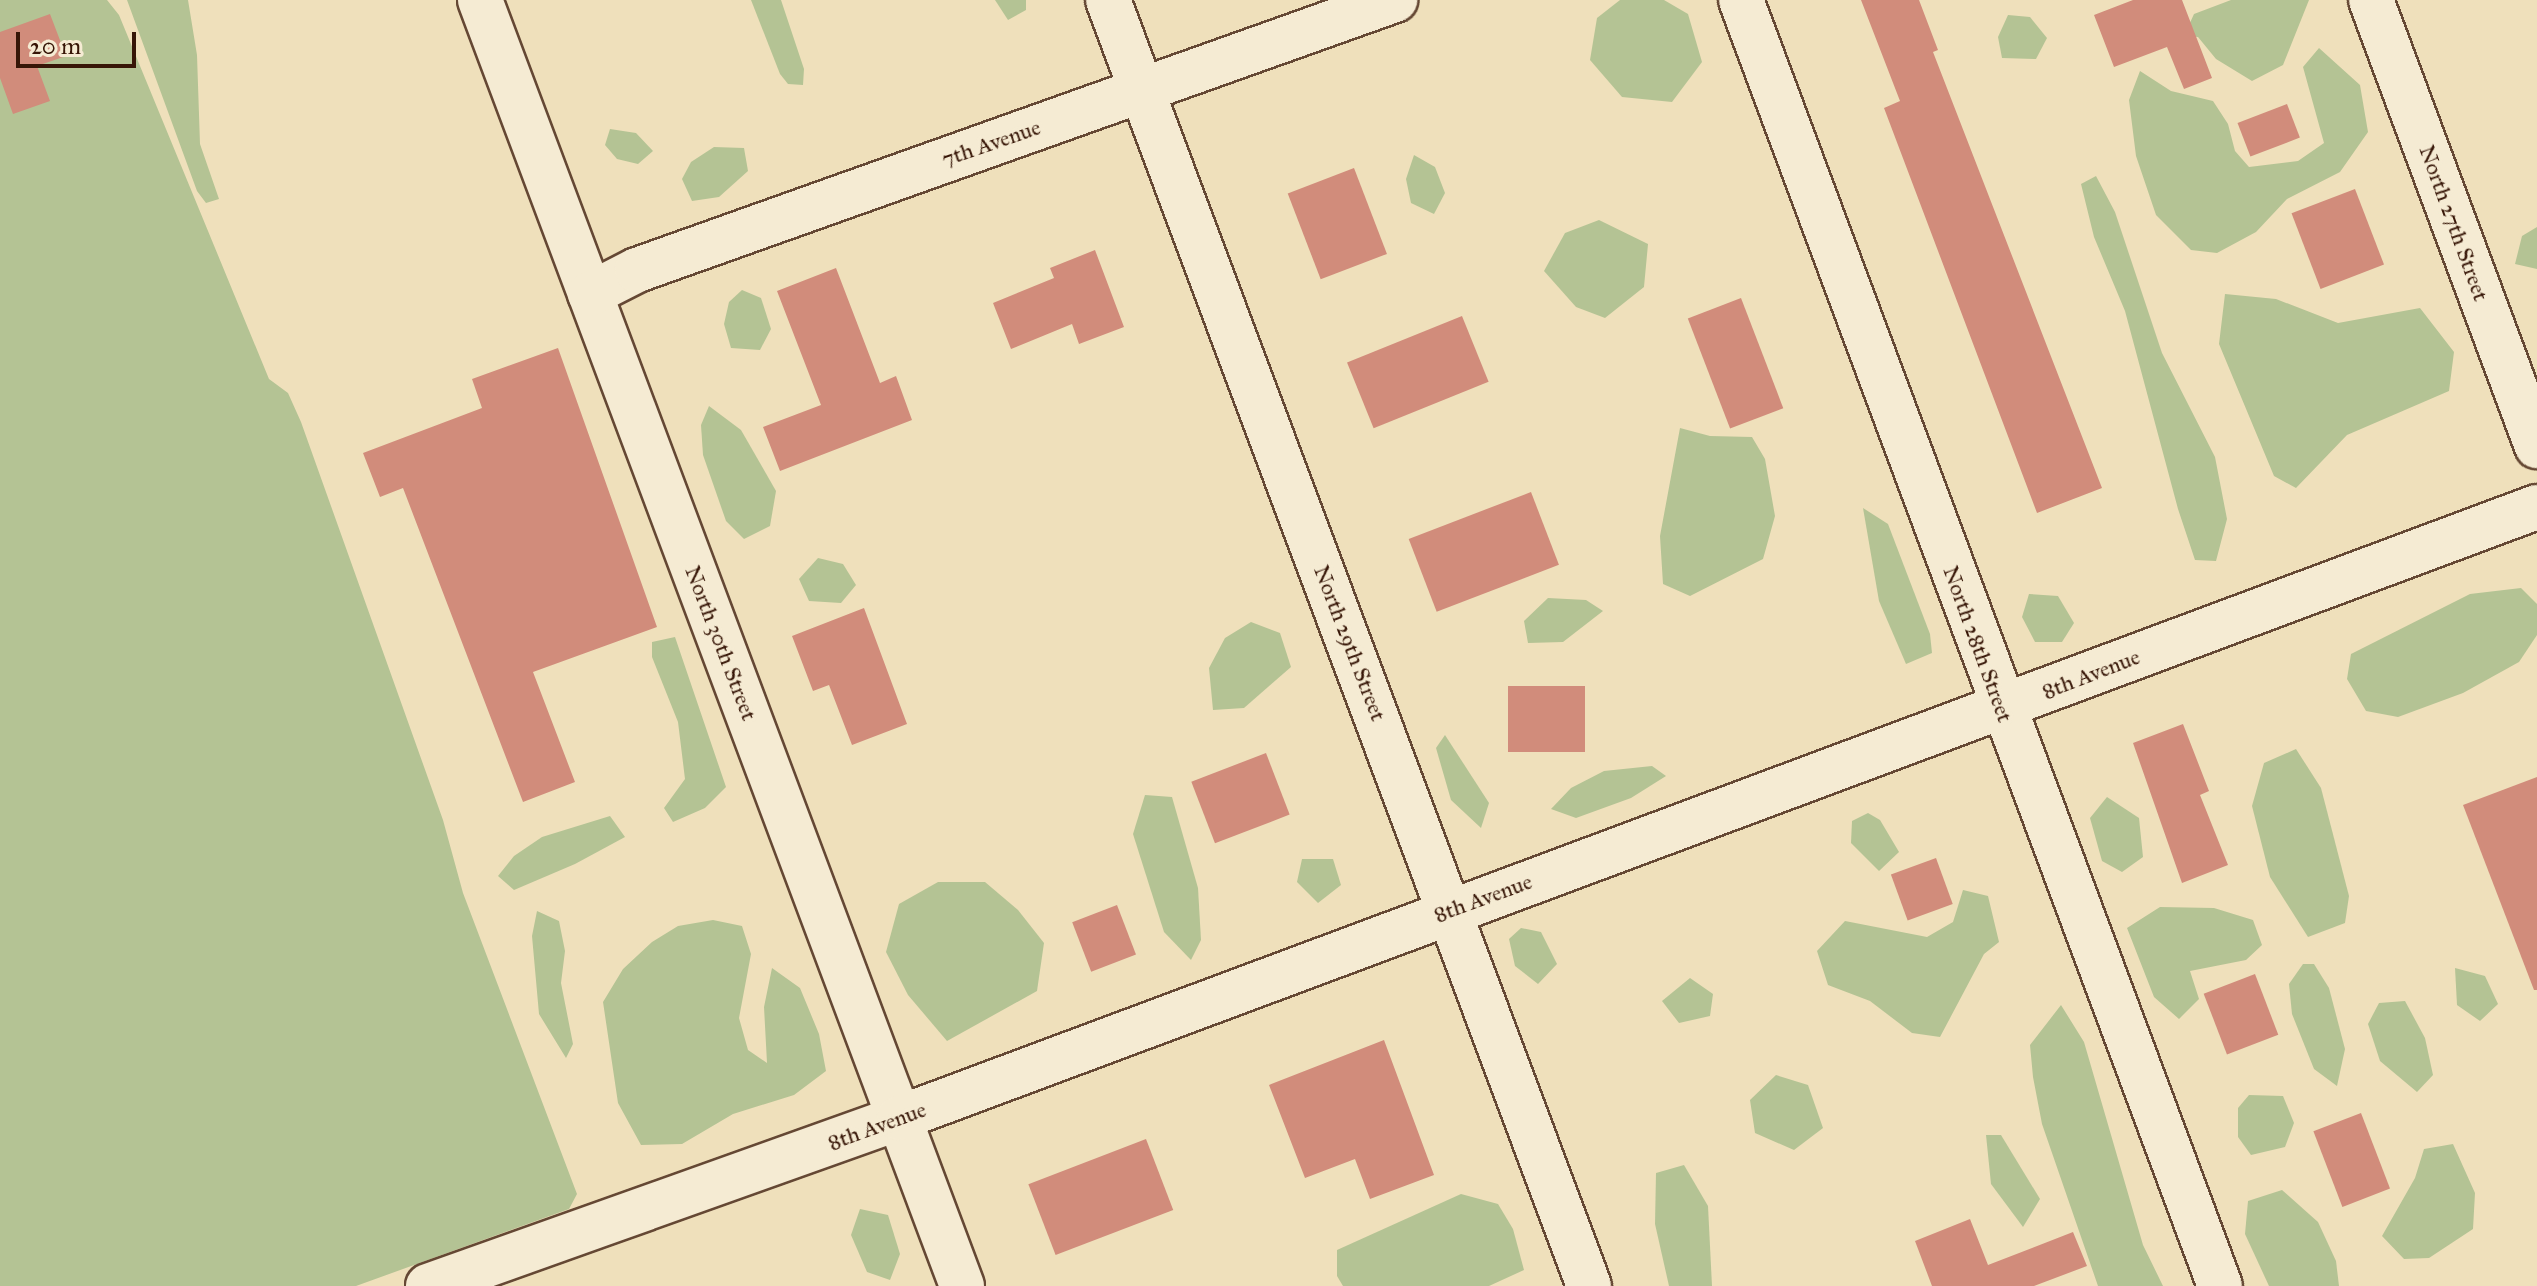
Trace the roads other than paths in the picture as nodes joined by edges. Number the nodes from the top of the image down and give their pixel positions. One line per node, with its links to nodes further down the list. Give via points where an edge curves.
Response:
1 (480, 0): 7 (street, North 30th Street)
2 (1108, 0): 6 (street, North 29th Street)
3 (1395, 0): 6 (street, 7th Avenue)
4 (1741, 0): 10 (street, North 28th Street)
5 (2371, 0): 8 (street, North 27th Street)
6 (1141, 90): 7 (street, 7th Avenue, via 637,270); 11 (street, North 29th Street)
7 (590, 294): 12 (street, North 30th Street)
8 (2537, 446)
9 (2537, 507): 10 (street, 8th Avenue)
10 (2001, 708): 11 (street, 8th Avenue); 16 (street, North 28th Street)
11 (1451, 910): 12 (street, 8th Avenue); 15 (street, North 29th Street)
12 (899, 1118): 13 (street, 8th Avenue); 14 (street, North 30th Street)
13 (428, 1286)
14 (962, 1286)
15 (1589, 1286)
16 (2220, 1286)

